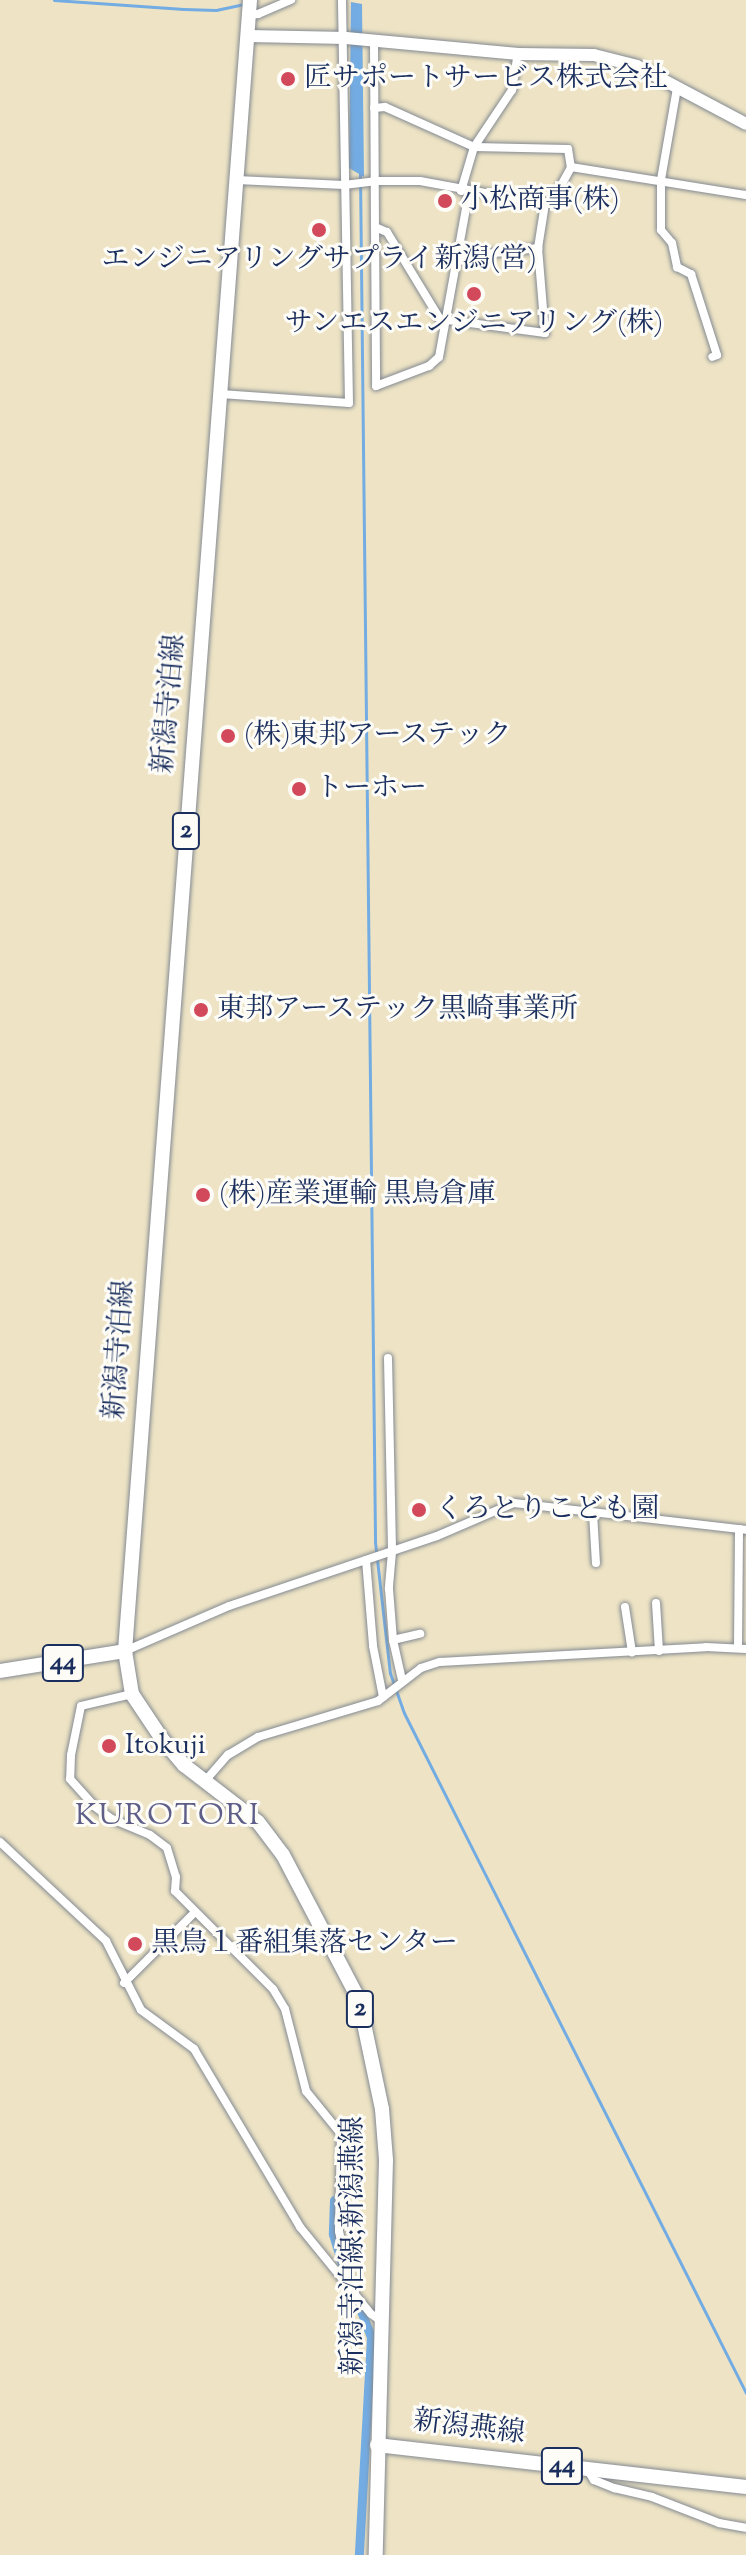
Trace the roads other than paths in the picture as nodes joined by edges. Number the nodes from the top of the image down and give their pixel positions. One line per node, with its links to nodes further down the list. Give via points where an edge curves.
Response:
1 (291, 0): 3 (street, via 258,14)
2 (342, 0): 5 (street)
3 (249, 8): 4 (main road, 新潟寺泊線 / 2)
4 (249, 36): 5 (street); 13 (main road, 新潟寺泊線 / 2)
5 (345, 38): 6 (street); 16 (street)
6 (372, 40): 7 (street); 9 (street)
7 (518, 54): 8 (street, via 594,55 637,66); 11 (street, via 512,90)
8 (677, 88): 10 (street); 14 (street)
9 (374, 108): 11 (street, via 385,107); 15 (street)
10 (746, 124)
11 (474, 147): 12 (street, via 568,149); 17 (street)
12 (571, 167): 14 (street); 19 (street, via 553,200)
13 (237, 180): 16 (street); 25 (main road, 新潟寺泊線 / 2)
14 (661, 180): 18 (street); 24 (street, via 661,230 672,243 677,267 691,274 717,355)
15 (375, 181): 16 (street); 17 (street, via 420,181); 20 (street)
16 (346, 185): 25 (street, via 349,403)
17 (465, 191): 19 (street); 22 (street)
18 (746, 195)
19 (545, 204): 21 (street)
20 (375, 227): 23 (street, via 387,232 423,297); 23 (street, via 376,386 439,357)
21 (538, 248): 22 (street); 23 (street, via 545,333)
22 (459, 257): 23 (street)
23 (446, 320)
24 (712, 357)
25 (221, 394): 37 (main road, 新潟寺泊線 / 2)
26 (388, 1358): 29 (street)
27 (593, 1513): 28 (street); 29 (street, via 514,1503); 31 (street)
28 (743, 1530): 36 (street)
29 (389, 1553): 30 (street); 35 (street)
30 (368, 1559): 37 (street, via 229,1606); 43 (street, via 373,1646)
31 (596, 1563)
32 (656, 1603): 38 (street)
33 (625, 1607): 39 (street)
34 (420, 1634): 35 (street)
35 (393, 1640): 41 (street)
36 (742, 1648): 38 (street)
37 (125, 1651): 40 (main road, 44); 42 (main road, 新潟寺泊線;新潟燕線 / 2)
38 (659, 1651): 39 (street)
39 (632, 1652): 41 (street, via 440,1662)
40 (0, 1671)
41 (401, 1682): 43 (street)
42 (132, 1694): 44 (main road, 新潟寺泊線;新潟燕線 / 2, via 169,1748); 46 (street, via 81,1706 70,1779 112,1819 167,1848 175,1891)
43 (386, 1695): 44 (street, via 364,1707 258,1737 228,1755)
44 (205, 1781): 49 (main road, 新潟寺泊線;新潟燕線 / 2, via 258,1822 283,1855 356,1994 385,2133)
45 (0, 1842): 47 (street, via 106,1941)
46 (194, 1913): 47 (street); 48 (street, via 273,1989 285,2009 306,2091 341,2134 339,2231)
47 (124, 1983): 48 (street, via 141,2010 194,2049 300,2227)
48 (350, 2286): 49 (street)
49 (380, 2320): 50 (main road, 新潟寺泊線;新潟燕線 / 2)
50 (377, 2445): 51 (main road, 新潟燕線 / 44); 54 (main road, 2)
51 (586, 2469): 52 (main road, 新潟燕線 / 44); 53 (street, via 594,2480 614,2488)
52 (746, 2487)
53 (746, 2528)
54 (376, 2555)

